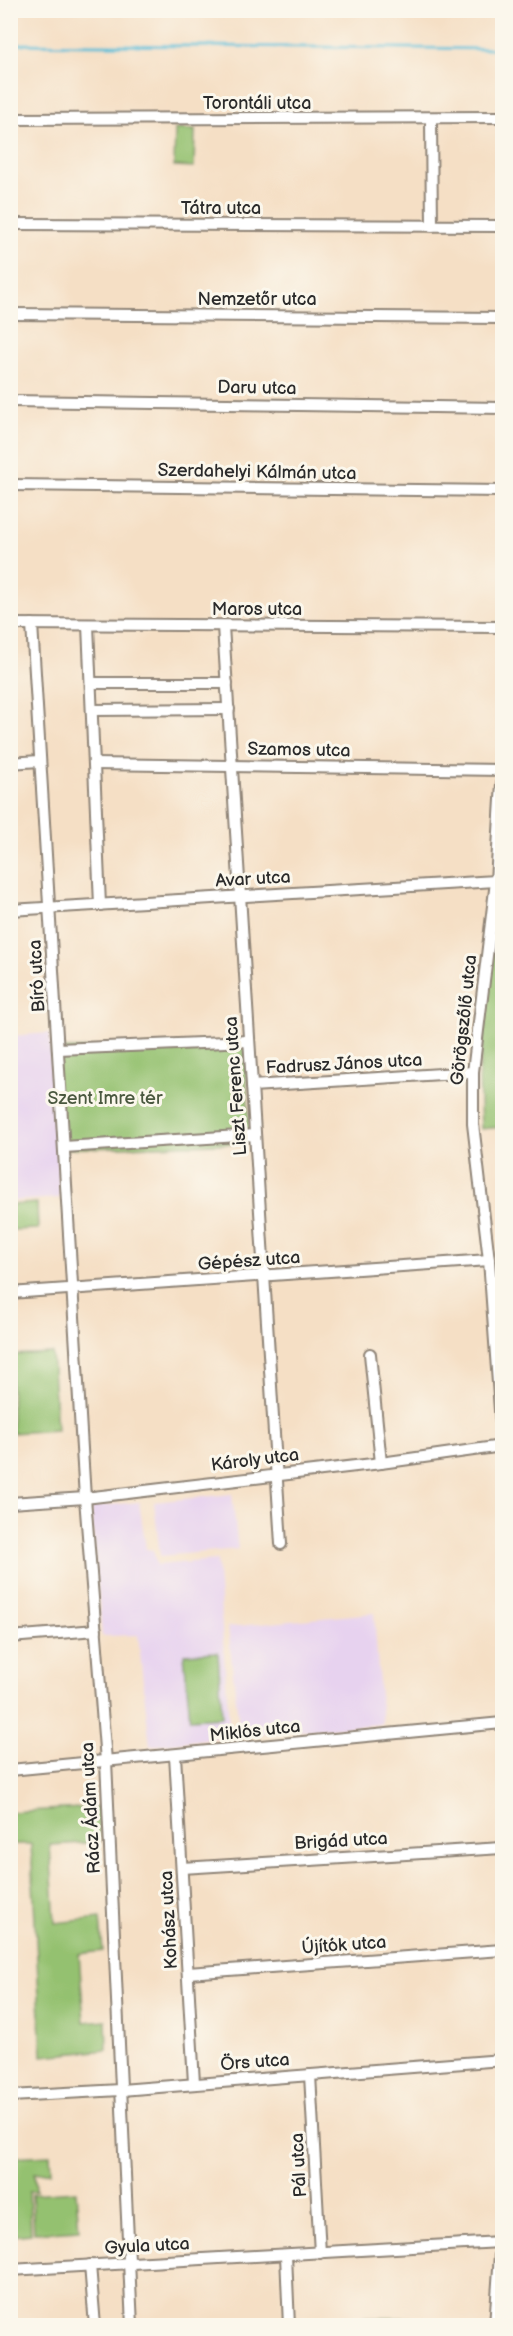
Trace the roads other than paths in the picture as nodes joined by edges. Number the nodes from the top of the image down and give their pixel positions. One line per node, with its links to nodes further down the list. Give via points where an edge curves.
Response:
1 (502, 117): 3 (street, Torontáli utca)
2 (10, 119): 3 (street, Torontáli utca)
3 (431, 119): 5 (street)
4 (10, 224): 5 (street, Tátra utca)
5 (432, 226): 6 (street, Tátra utca)
6 (502, 226)
7 (10, 314): 8 (street, Nemzetőr utca)
8 (502, 318)
9 (10, 401): 10 (street, Daru utca)
10 (502, 408)
11 (10, 485): 12 (street, Szerdahelyi Kálmán utca)
12 (502, 491)
13 (10, 624): 14 (street, Maros utca)
14 (32, 624): 15 (street, Maros utca); 22 (street, Bíró utca)
15 (88, 625): 16 (street, Maros utca); 18 (street)
16 (223, 626): 17 (street, Maros utca); 19 (street, Liszt Ferenc utca)
17 (502, 627)
18 (91, 683): 19 (street); 21 (street)
19 (227, 683): 20 (street, Liszt Ferenc utca)
20 (229, 709): 21 (street); 25 (street, Liszt Ferenc utca)
21 (92, 710): 24 (street)
22 (39, 761): 23 (street); 31 (street, Bíró utca)
23 (10, 763)
24 (94, 764): 25 (street, Szamos utca); 30 (street)
25 (232, 766): 26 (street, Szamos utca); 29 (street, Liszt Ferenc utca)
26 (502, 770)
27 (502, 783): 28 (street, Görögszőlő utca)
28 (496, 881): 29 (street, Avar utca); 35 (street, Görögszőlő utca)
29 (240, 897): 30 (street, Avar utca); 33 (street, Liszt Ferenc utca)
30 (100, 905): 31 (street, Avar utca)
31 (49, 908): 32 (street, Avar utca); 34 (street, Bíró utca)
32 (10, 910)
33 (249, 1041): 34 (street); 36 (street, Liszt Ferenc utca)
34 (58, 1049): 38 (street, Bíró utca)
35 (473, 1072): 36 (street, Fadrusz János utca); 39 (street, Görögszőlő utca, via 473,1124)
36 (252, 1086): 37 (street, Liszt Ferenc utca)
37 (255, 1135): 38 (street); 40 (street, Liszt Ferenc utca)
38 (64, 1147): 41 (street, Bíró utca)
39 (489, 1260): 40 (street, Gépész utca); 44 (street, Görögszőlő utca)
40 (264, 1277): 41 (street, Gépész utca); 47 (street, Liszt Ferenc utca)
41 (72, 1289): 42 (street, Gépész utca); 48 (street, Rácz Ádám utca)
42 (10, 1293)
43 (370, 1354): 46 (street)
44 (502, 1438)
45 (502, 1446): 46 (street, Károly utca)
46 (381, 1463): 47 (street, Károly utca)
47 (276, 1474): 48 (street, Károly utca); 50 (street, Liszt Ferenc utca)
48 (85, 1498): 49 (street, Károly utca); 51 (street, Rácz Ádám utca)
49 (10, 1503)
50 (281, 1544)
51 (96, 1630): 52 (street); 55 (street, Rácz Ádám utca)
52 (10, 1636)
53 (502, 1723): 54 (street, Miklós utca)
54 (175, 1755): 55 (street, Miklós utca); 58 (street, Kohász utca)
55 (106, 1761): 56 (street, Miklós utca); 64 (street, Rácz Ádám utca)
56 (10, 1770)
57 (502, 1848): 58 (street, Brigád utca)
58 (182, 1868): 60 (street, Kohász utca)
59 (502, 1950): 60 (street, Újítók utca)
60 (188, 1973): 63 (street, Kohász utca)
61 (502, 2060): 62 (street, Örs utca)
62 (310, 2075): 63 (street, Örs utca); 68 (street, Pál utca)
63 (194, 2083): 64 (street, Örs utca)
64 (121, 2090): 65 (street, Örs utca); 70 (street, Rácz Ádám utca)
65 (10, 2096)
66 (502, 2225): 67 (street)
67 (500, 2242): 68 (street, Gyula utca); 76 (street)
68 (320, 2253): 69 (street, Gyula utca)
69 (286, 2255): 70 (street, Gyula utca); 75 (street)
70 (128, 2264): 71 (street, Gyula utca); 74 (street, Rácz Ádám utca)
71 (90, 2265): 72 (street, Gyula utca); 73 (street)
72 (10, 2270)
73 (95, 2325)
74 (132, 2325)
75 (289, 2325)
76 (495, 2325)

